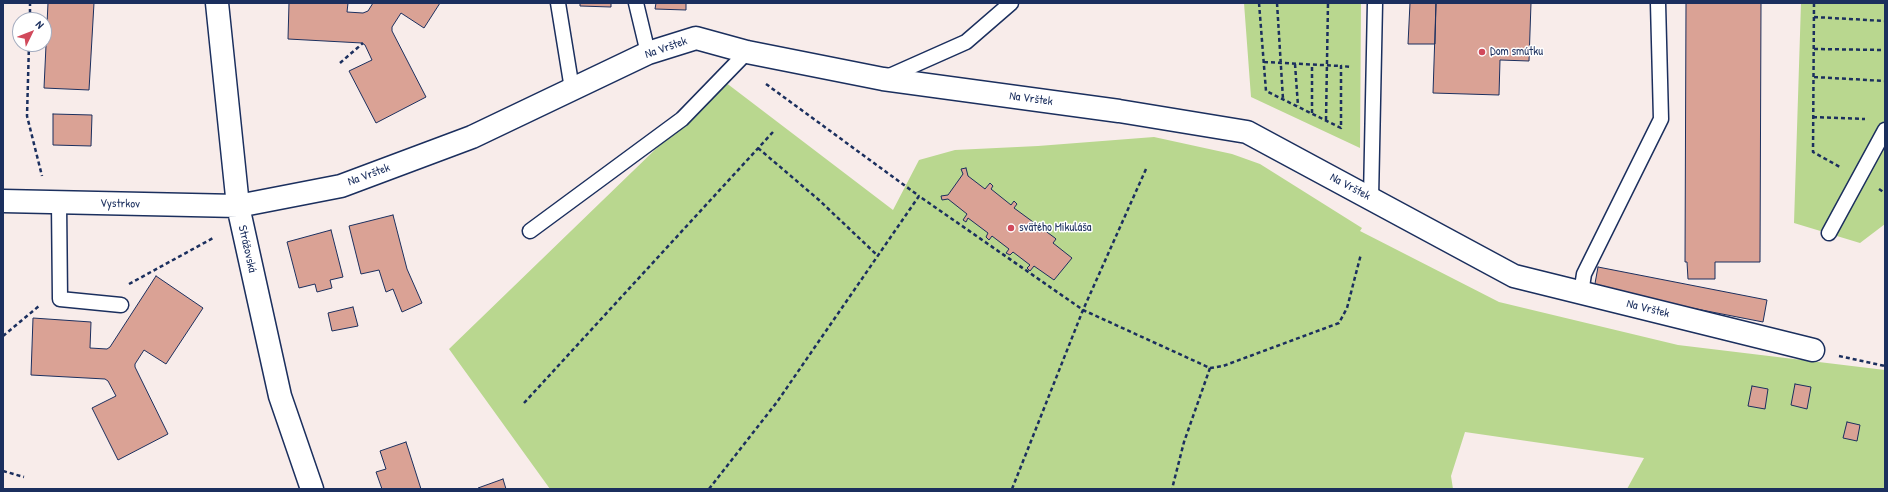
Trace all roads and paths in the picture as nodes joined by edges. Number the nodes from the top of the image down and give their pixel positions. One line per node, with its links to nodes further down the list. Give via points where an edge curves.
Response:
1 (217, 3): 47 (street, Strážovská)
2 (558, 3): 30 (lane)
3 (636, 3): 18 (lane)
4 (1011, 3): 28 (lane, via 966,42)
5 (1259, 3): 19 (path)
6 (1278, 3): 21 (path)
7 (1328, 3): 24 (path)
8 (1375, 3): 26 (lane)
9 (1658, 3): 54 (lane, via 1660,119 1584,274)
10 (1814, 3): 11 (path)
11 (1814, 17): 12 (path); 14 (path)
12 (1885, 21)
13 (363, 43): 20 (path)
14 (1814, 49): 15 (path); 27 (path)
15 (1885, 50)
16 (29, 52): 46 (path, via 27,116 43,182)
17 (746, 52): 18 (street, Na Vrštek, via 696,38); 28 (street, Na Vrštek); 43 (path, via 748,70); 48 (lane, via 682,119)
18 (648, 53): 30 (street, Na Vrštek)
19 (1264, 62): 21 (path); 31 (path, via 1266,91)
20 (340, 63)
21 (1281, 63): 22 (path); 31 (path)
22 (1295, 64): 23 (path); 32 (path)
23 (1312, 65): 24 (path); 33 (path)
24 (1327, 66): 25 (path); 36 (path)
25 (1341, 66): 26 (path); 36 (path, via 1341,128)
26 (1373, 68): 44 (lane)
27 (1814, 77): 29 (path); 34 (path)
28 (883, 79): 44 (street, Na Vrštek, via 1119,111 1247,132)
29 (1885, 81)
30 (572, 89): 47 (street, Na Vrštek, via 472,137 341,186)
31 (1283, 99): 32 (path)
32 (1298, 106): 33 (path)
33 (1312, 113): 36 (path)
34 (1813, 117): 35 (path); 41 (path, via 1813,152)
35 (1869, 119)
36 (1326, 120)
37 (1885, 130): 41 (lane)
38 (773, 132): 39 (path)
39 (758, 148): 52 (path, via 819,200); 62 (path)
40 (1146, 169): 57 (path)
41 (1860, 177): 42 (path); 49 (lane)
42 (1885, 193)
43 (919, 196): 52 (path); 57 (path)
44 (1371, 198): 54 (street, Na Vrštek, via 1514,276)
45 (3, 201): 46 (street, Vystrkov)
46 (59, 203): 47 (street, Vystrkov); 53 (lane)
47 (238, 206): 65 (street, Strážovská, via 280,396)
48 (530, 231)
49 (1829, 233)
50 (215, 237): 55 (path)
51 (1361, 254): 61 (path, via 1347,308 1339,323 1224,366)
52 (878, 256): 66 (path, via 777,402)
53 (60, 289): 55 (lane, via 60,299); 58 (path)
54 (1581, 293): 59 (street, Na Vrštek)
55 (95, 302): 56 (lane)
56 (121, 305)
57 (1083, 310): 61 (path); 67 (path)
58 (3, 336)
59 (1813, 350): 60 (path)
60 (1885, 366)
61 (1210, 368): 68 (path, via 1184,442)
62 (524, 403)
63 (3, 471): 64 (path)
64 (24, 477)
65 (312, 489)
66 (709, 489)
67 (1012, 489)
68 (1172, 489)

